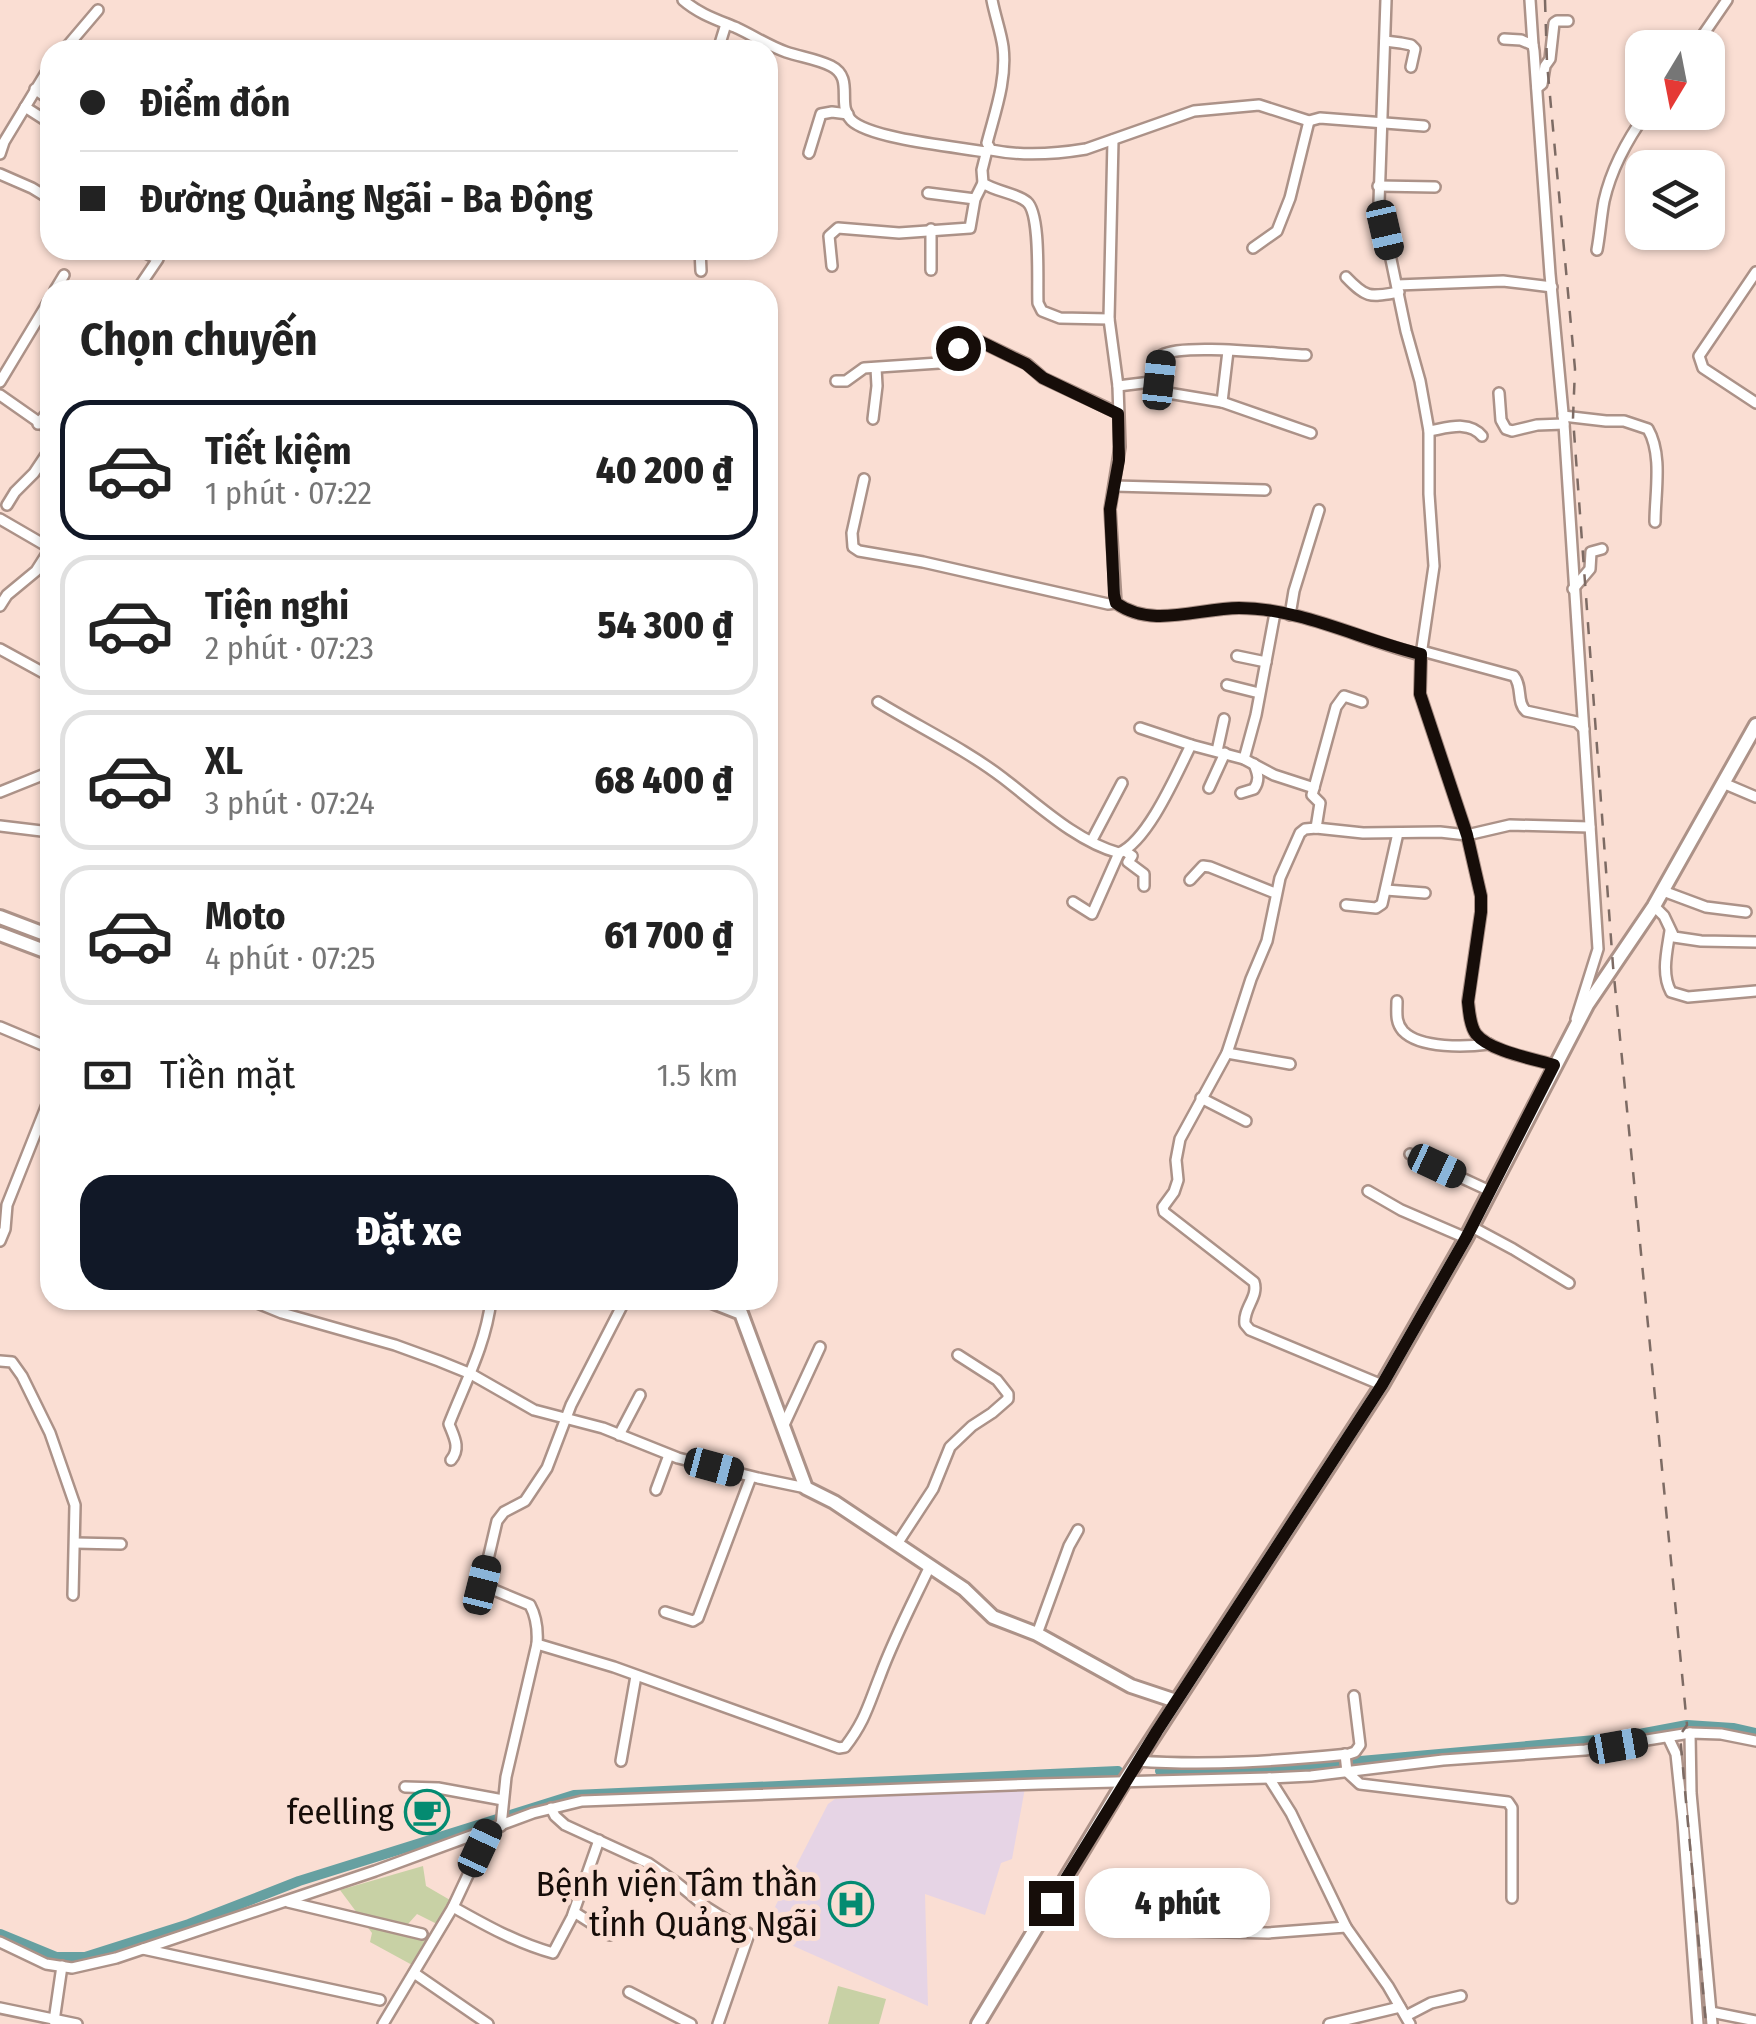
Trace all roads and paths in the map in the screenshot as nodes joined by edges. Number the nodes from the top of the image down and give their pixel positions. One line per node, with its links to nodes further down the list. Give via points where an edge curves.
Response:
1 (683, 0): 8 (street)
2 (992, 0): 31 (street, via 1004,62)
3 (1386, 0): 14 (street)
4 (1530, 0): 15 (street)
5 (1727, 0): 9 (street)
6 (98, 10): 11 (street)
7 (1568, 20): 19 (street, via 1554,24 1550,59)
8 (726, 24): 12 (street); 13 (street)
9 (1706, 30)
10 (1504, 39): 15 (street)
11 (72, 40)
12 (721, 40)
13 (758, 40)
14 (1385, 41): 17 (street, via 1411,45); 26 (street)
15 (1533, 45): 19 (street)
16 (778, 48): 23 (street, via 840,71)
17 (1411, 67)
18 (40, 82): 20 (street)
19 (1537, 88): 52 (street)
20 (35, 90): 21 (street); 22 (street)
21 (40, 93)
22 (24, 107): 24 (street); 29 (street)
23 (848, 114): 31 (street, via 862,128 893,137); 32 (street, via 821,114)
24 (40, 117)
25 (1309, 121): 26 (street); 30 (street, via 1259,105 1194,111); 42 (street, via 1277,232)
26 (1382, 122): 27 (street); 36 (street)
27 (1424, 126)
28 (1636, 130): 43 (street, via 1610,182)
29 (2, 139): 33 (street)
30 (1113, 140): 31 (street, via 1069,152); 55 (street)
31 (987, 150): 35 (street)
32 (809, 152)
33 (0, 154)
34 (0, 174): 38 (street)
35 (983, 183): 40 (street); 55 (street, via 1032,210 1042,311)
36 (1378, 186): 37 (street); 53 (street)
37 (1435, 188)
38 (40, 192)
39 (928, 193): 40 (street)
40 (975, 199): 41 (street, via 970,228)
41 (931, 229): 45 (street, via 838,228 829,236); 46 (street)
42 (1254, 248)
43 (1598, 250)
44 (700, 260): 47 (street)
45 (832, 266)
46 (931, 270)
47 (701, 271)
48 (1756, 272): 66 (street, via 1699,356 1703,368)
49 (64, 275): 51 (street)
50 (1346, 277): 53 (street, via 1365,294)
51 (61, 280)
52 (1552, 287): 53 (street, via 1503,281); 69 (street)
53 (1398, 289): 72 (street)
54 (40, 315): 61 (street)
55 (1109, 319): 62 (street)
56 (1228, 351): 57 (street); 60 (street, via 1165,352); 65 (street)
57 (1306, 356)
58 (876, 368): 59 (street); 67 (street, via 938,362 975,339); 68 (street)
59 (836, 380)
60 (1159, 380): 62 (street); 65 (street, via 1168,393)
61 (0, 382)
62 (1118, 386): 67 (street)
63 (1499, 392): 69 (street, via 1506,429)
64 (0, 395): 71 (street)
65 (1222, 402): 73 (street)
66 (1756, 403)
67 (1118, 414): 77 (street)
68 (872, 419)
69 (1563, 420): 82 (street, via 1624,420 1648,429 1656,468); 86 (street)
70 (40, 422): 71 (street)
71 (38, 424)
72 (1429, 431): 74 (street, via 1470,426); 92 (street, via 1434,566)
73 (1311, 433)
74 (1482, 436)
75 (40, 464): 79 (street)
76 (864, 479): 87 (street, via 852,533 859,551)
77 (1114, 486): 78 (street); 87 (street)
78 (1265, 490)
79 (7, 505)
80 (1318, 510): 90 (street)
81 (0, 520): 83 (street)
82 (1655, 522)
83 (40, 542)
84 (1602, 549): 86 (street, via 1591,552 1590,569)
85 (40, 564): 88 (street)
86 (1574, 590): 103 (street)
87 (1116, 603): 89 (street, via 1152,615)
88 (0, 606)
89 (1275, 612): 90 (street); 94 (street)
90 (1290, 615): 92 (street)
91 (0, 648): 95 (street)
92 (1422, 653): 103 (street, via 1514,676 1522,708); 120 (street, via 1420,694)
93 (1237, 656): 94 (street)
94 (1266, 662): 97 (street)
95 (40, 671)
96 (1227, 685): 97 (street)
97 (1259, 693): 106 (street)
98 (878, 702): 121 (street)
99 (1362, 702): 111 (street, via 1339,700)
100 (1224, 718): 105 (street)
101 (1756, 725): 109 (main road)
102 (1140, 728): 104 (street)
103 (1584, 729): 116 (street)
104 (1192, 745): 105 (street); 122 (street, via 1142,833)
105 (1221, 752): 106 (street); 110 (street)
106 (1249, 762): 111 (street); 113 (street, via 1258,784)
107 (40, 776): 112 (street)
108 (1122, 783): 121 (street)
109 (1724, 783): 114 (street); 126 (main road)
110 (1209, 788)
111 (1314, 788): 117 (street, via 1320,802)
112 (0, 792)
113 (1240, 793)
114 (1756, 797)
115 (0, 826): 118 (street)
116 (1590, 826): 120 (street, via 1510,825); 142 (street, via 1598,949)
117 (1316, 828): 119 (street); 127 (street, via 1300,832)
118 (40, 831)
119 (1398, 833): 120 (street); 125 (street)
120 (1467, 835): 144 (street, via 1481,896 1468,1002 1476,1034)
121 (1092, 840): 122 (street)
122 (1122, 852): 124 (street, via 1144,874); 129 (street, via 1092,914)
123 (1190, 880): 127 (street, via 1210,867)
124 (1144, 886)
125 (1386, 890): 128 (street); 130 (street, via 1379,907)
126 (1663, 892): 131 (main road); 132 (street)
127 (1276, 894): 145 (street, via 1267,941)
128 (1424, 894)
129 (1073, 902)
130 (1346, 906)
131 (1654, 906): 134 (street); 142 (main road)
132 (1746, 912)
133 (0, 917): 135 (main road)
134 (1670, 931): 137 (street, via 1678,938); 139 (street, via 1665,973 1671,992 1688,997)
135 (40, 932)
136 (0, 934): 138 (main road)
137 (1756, 942)
138 (40, 949)
139 (1756, 990)
140 (1397, 1001): 144 (street, via 1399,1024 1412,1038 1455,1047)
141 (0, 1027): 143 (street)
142 (1574, 1031): 147 (main road)
143 (40, 1044)
144 (1489, 1044): 147 (street)
145 (1227, 1053): 146 (street); 148 (street)
146 (1290, 1064)
147 (1554, 1065): 153 (main road)
148 (1201, 1098): 150 (street); 169 (street, via 1180,1139 1178,1180 1164,1212 1254,1282 1244,1320 1250,1330)
149 (40, 1120): 154 (street)
150 (1246, 1121)
151 (1410, 1154): 153 (street)
152 (1368, 1190): 156 (street, via 1401,1210)
153 (1490, 1191): 156 (main road)
154 (4, 1204): 155 (street)
155 (2, 1228): 157 (street)
156 (1469, 1232): 158 (street, via 1513,1249); 169 (main road)
157 (0, 1241)
158 (1568, 1283)
159 (276, 1310): 164 (street)
160 (287, 1310): 164 (street)
161 (489, 1310): 168 (street)
162 (620, 1310): 171 (street)
163 (739, 1310): 172 (main road)
164 (287, 1314): 168 (street)
165 (820, 1347): 172 (street)
166 (958, 1355): 182 (street, via 997,1380 1008,1398 950,1448)
167 (0, 1361): 180 (street, via 12,1362 22,1376 50,1433 76,1504)
168 (471, 1374): 171 (street, via 534,1410); 175 (street, via 449,1424 456,1444)
169 (1382, 1385): 190 (main road)
170 (640, 1395): 173 (street)
171 (566, 1418): 173 (street); 187 (street, via 547,1468 525,1501 498,1521 482,1585 530,1605)
172 (783, 1427): 177 (main road)
173 (618, 1435): 174 (street)
174 (670, 1455): 176 (street); 178 (street)
175 (451, 1460)
176 (751, 1477): 177 (street); 185 (street, via 698,1618)
177 (806, 1488): 182 (main road)
178 (656, 1490)
179 (1078, 1530): 186 (street)
180 (75, 1543): 181 (street); 184 (street)
181 (121, 1544)
182 (897, 1544): 183 (main road)
183 (930, 1566): 186 (main road, via 993,1617); 188 (street, via 861,1726 845,1747)
184 (73, 1595)
185 (665, 1612)
186 (1037, 1634): 190 (main road, via 1131,1686)
187 (538, 1644): 188 (street); 200 (street)
188 (636, 1676): 194 (street)
189 (1354, 1696): 196 (street, via 1360,1746)
190 (1176, 1701): 195 (main road)
191 (1690, 1734): 192 (street); 193 (street); 221 (street)
192 (1668, 1737): 196 (street, via 1585,1750); 232 (street, via 1676,1754)
193 (1756, 1742)
194 (621, 1760)
195 (1138, 1761): 196 (street); 198 (main road)
196 (1346, 1763): 197 (street); 205 (street, via 1360,1784 1508,1802)
197 (1269, 1778): 198 (street); 209 (street)
198 (1124, 1782): 201 (street, via 582,1801); 230 (main road)
199 (404, 1787): 200 (street)
200 (503, 1804): 202 (street)
201 (551, 1808): 202 (street); 204 (street, via 564,1825)
202 (501, 1823): 203 (street)
203 (489, 1830): 206 (street); 207 (street)
204 (599, 1840): 208 (street); 229 (street, via 648,1864 749,1934)
205 (1512, 1898)
206 (284, 1902): 211 (street); 214 (street)
207 (453, 1908): 208 (street, via 553,1953); 216 (street)
208 (574, 1912): 212 (street)
209 (1346, 1927): 210 (street, via 1268,1934); 222 (street)
210 (1146, 1930)
211 (422, 1934)
212 (610, 1935)
213 (0, 1942): 215 (street)
214 (143, 1949): 215 (street); 219 (street)
215 (62, 1966): 224 (street)
216 (414, 1973): 226 (street); 227 (street)
217 (630, 1992): 228 (street)
218 (1461, 1996): 222 (street)
219 (380, 2000)
220 (0, 2008): 224 (street)
221 (1711, 2012): 223 (street); 233 (street)
222 (1405, 2016): 231 (street)
223 (1756, 2021)
224 (54, 2022): 225 (street)
225 (78, 2024)
226 (382, 2024)
227 (488, 2024)
228 (692, 2024)
229 (718, 2024)
230 (978, 2024)
231 (1329, 2024)
232 (1698, 2024)
233 (1712, 2024)

